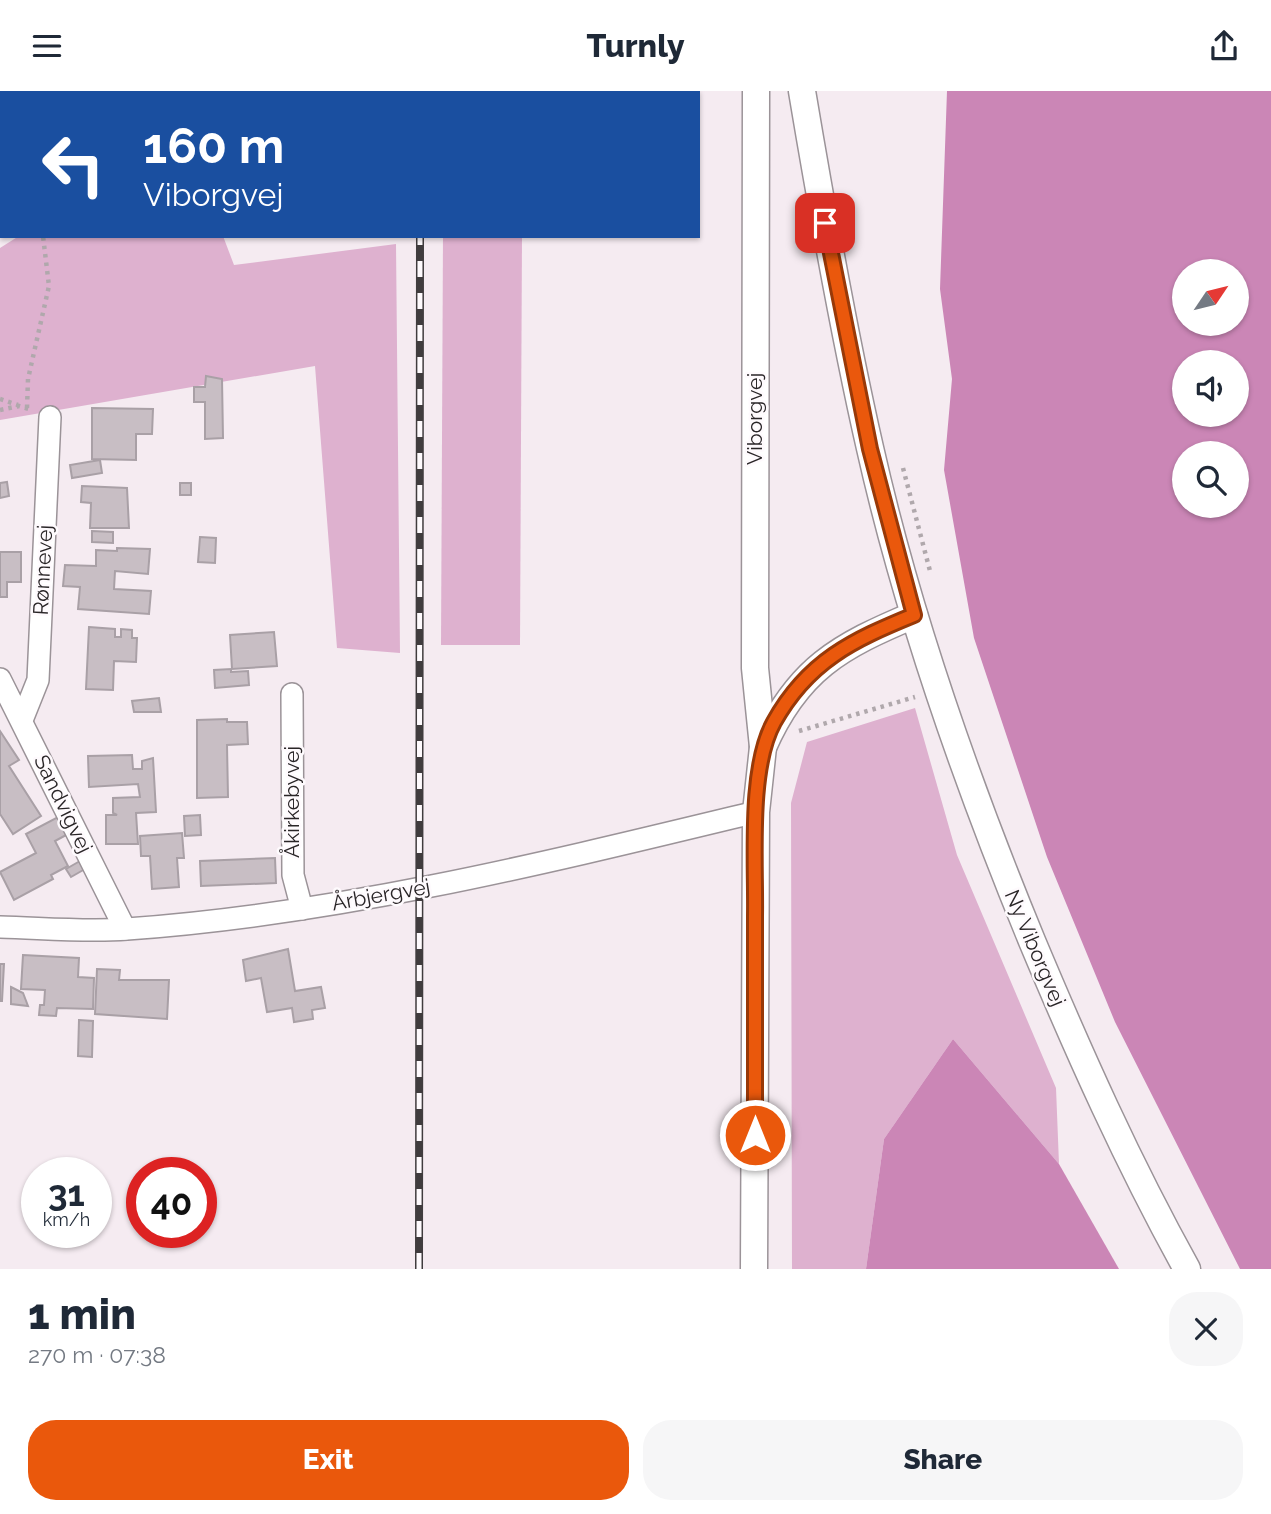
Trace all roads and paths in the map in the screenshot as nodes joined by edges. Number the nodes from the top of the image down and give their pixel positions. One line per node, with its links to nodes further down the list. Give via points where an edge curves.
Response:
1 (756, 91): 13 (street, Viborgvej, via 755,668)
2 (802, 91): 9 (street, via 870,449)
3 (43, 238): 6 (path, via 49,286)
4 (0, 399): 5 (path)
5 (19, 406): 6 (path); 7 (path)
6 (27, 408): 8 (path)
7 (0, 410)
8 (50, 417): 12 (street, Rønnevej, via 37,680)
9 (914, 615): 13 (street, Viborgvej, via 831,655 774,721); 19 (street, Ny Viborgvej, via 981,818 1080,1056)
10 (0, 679): 12 (street, Sandvigvej)
11 (292, 694): 15 (street, Åkirkebyvej, via 293,875)
12 (22, 720): 17 (street, Sandvigvej)
13 (763, 747): 14 (street, Viborgvej)
14 (756, 812): 15 (street, Årbjergvej, via 419,890); 18 (street, Viborgvej)
15 (302, 909): 17 (street, Årbjergvej)
16 (0, 927): 17 (street, Årbjergvej)
17 (125, 929)
18 (754, 1269)
19 (1187, 1269)

